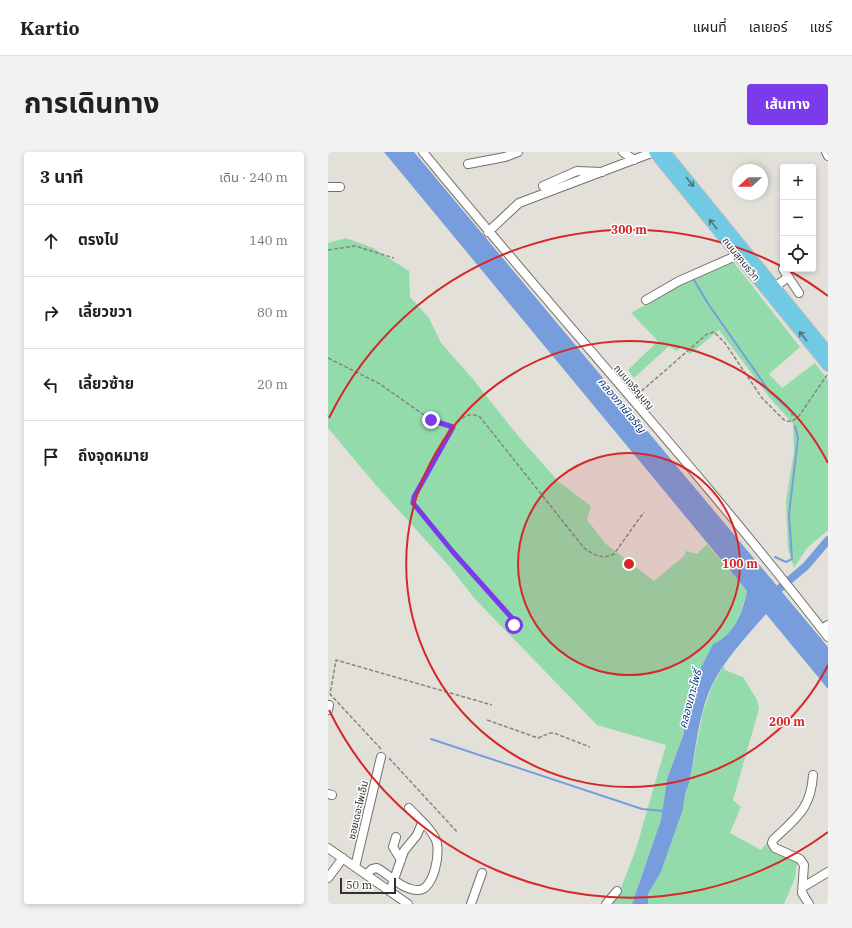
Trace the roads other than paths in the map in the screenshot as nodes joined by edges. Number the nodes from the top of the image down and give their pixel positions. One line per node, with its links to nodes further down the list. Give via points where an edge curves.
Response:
1 (423, 152): 14 (street, ถนนเจริญบุญ)
2 (518, 152): 9 (street)
3 (623, 152): 8 (street)
4 (654, 152): 8 (street); 15 (main road, ถนนสุคนธวิท, one-way to 4)
5 (666, 152): 18 (main road, ถนนสุคนธวิท, one-way to 18)
6 (826, 152): 7 (street)
7 (828, 156)
8 (634, 160): 10 (street)
9 (468, 164)
10 (603, 172): 12 (street, via 577,171); 14 (street, via 519,203)
11 (340, 186): 13 (street)
12 (543, 186)
13 (328, 187)
14 (488, 232): 23 (street, ถนนเจริญบุญ, via 763,554)
15 (738, 255): 20 (street, via 679,281); 22 (main road, ถนนสุคนธวิท, one-way to 15)
16 (785, 272): 17 (street)
17 (788, 277): 18 (street); 19 (street)
18 (775, 287): 21 (main road, ถนนสุคนธวิท)
19 (799, 293)
20 (646, 300)
21 (828, 352)
22 (828, 366)
23 (828, 637)
24 (384, 756): 32 (street, ซอยเดอะโพเอ็ม)
25 (813, 775): 38 (street, via 808,802 772,843 775,848 803,862)
26 (409, 808): 27 (street)
27 (422, 823): 31 (street); 37 (street, via 435,837 438,846 430,883 419,891)
28 (396, 838): 31 (street, via 394,847)
29 (328, 848): 30 (street)
30 (343, 858): 32 (street); 36 (street)
31 (400, 860): 37 (street)
32 (355, 867): 35 (street)
33 (828, 872): 38 (street)
34 (482, 873): 42 (street)
35 (366, 875): 37 (street, via 377,868); 39 (street)
36 (328, 878)
37 (394, 880): 39 (street)
38 (803, 887): 44 (street, via 802,893)
39 (390, 891): 41 (street)
40 (617, 891): 43 (street)
41 (408, 904)
42 (471, 904)
43 (606, 904)
44 (809, 904)

